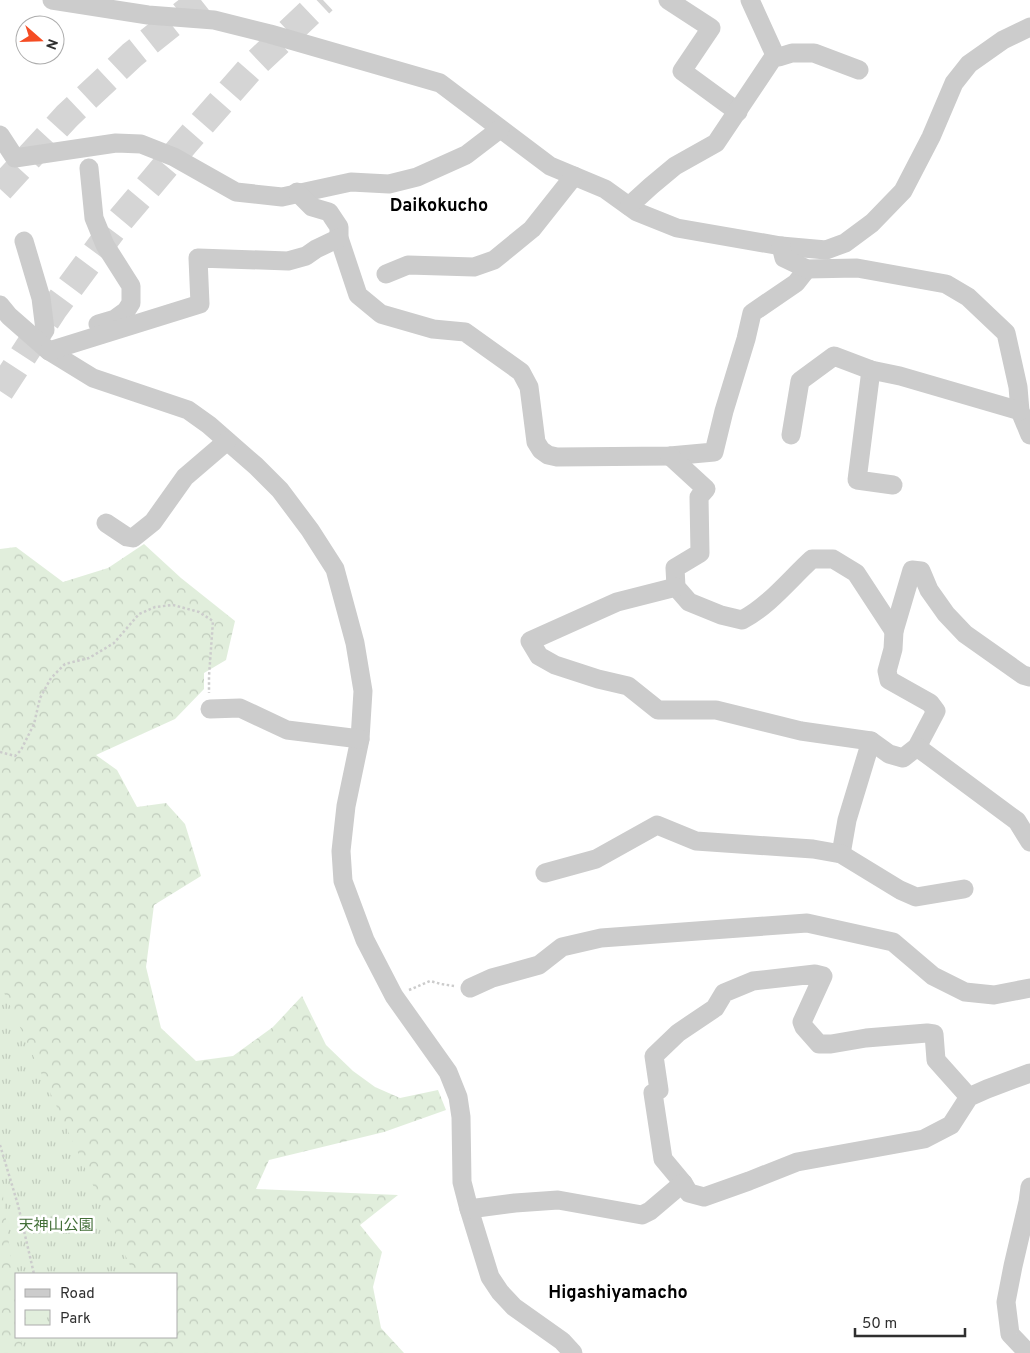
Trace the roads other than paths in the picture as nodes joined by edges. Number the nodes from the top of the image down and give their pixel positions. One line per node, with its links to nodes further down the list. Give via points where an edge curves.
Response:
1 (52, 0): 8 (street, via 148,15 214,20 270,34 440,84)
2 (668, 0): 7 (street, via 711,28 682,71)
3 (750, 0): 5 (street)
4 (1030, 27): 16 (street, via 1003,40 969,64 954,83 903,192 872,223 846,243 826,250)
5 (775, 55): 6 (street, via 814,53); 7 (street)
6 (859, 70)
7 (738, 112): 13 (street, via 716,143 675,166)
8 (500, 129): 11 (street, via 550,166); 12 (street, via 466,155 417,177 389,184 351,182)
9 (0, 135): 12 (street, via 15,158 116,143 140,144 174,157 236,192 282,197)
10 (89, 168): 20 (street, via 94,218 105,245 131,286 131,303 115,320)
11 (574, 176): 13 (street, via 605,189); 18 (street, via 532,229 494,260 474,267 408,265)
12 (297, 192): 14 (street, via 312,206 329,212 339,227)
13 (629, 206): 16 (street, via 677,228)
14 (339, 238): 20 (street, via 306,256 288,261 198,258 200,304); 26 (street, via 358,295 381,314 432,329 466,332 521,372 529,386 536,442 548,455)
15 (24, 241): 20 (street, via 41,298)
16 (781, 246): 17 (street, via 784,258)
17 (807, 269): 22 (street, via 857,268 946,284 968,298 1006,333); 26 (street, via 796,283 752,313 714,452)
18 (386, 274)
19 (0, 305): 20 (street)
20 (43, 346): 25 (street, via 93,378 188,410)
21 (871, 370): 22 (street); 23 (street, via 834,356 800,381); 27 (street, via 858,480)
22 (1020, 411): 24 (street)
23 (791, 435)
24 (1030, 435)
25 (227, 441): 28 (street, via 185,477 154,522 133,538); 33 (street, via 280,490 335,570 355,643 363,691)
26 (670, 456): 29 (street, via 706,489 699,497 700,554 675,568)
27 (893, 485)
28 (106, 523)
29 (676, 587): 30 (street, via 689,602 742,620 765,604 812,559 833,559 856,573); 34 (street, via 617,602 530,641 539,656 555,666 628,686 658,710 716,710 801,731)
30 (894, 631): 31 (street, via 912,570 921,571 929,590 946,614 966,634 1022,675); 35 (street, via 889,680 930,703 936,711)
31 (1030, 677)
32 (210, 708): 33 (street, via 240,708 287,730)
33 (360, 738): 46 (street, via 345,815 341,851 343,881 365,940 394,996 448,1072 458,1097 462,1182)
34 (871, 741): 35 (street, via 889,754 903,758); 37 (street, via 847,820)
35 (917, 747): 36 (street, via 1017,821)
36 (1030, 842)
37 (841, 854): 38 (street, via 696,841 657,825 596,859); 39 (street, via 916,897)
38 (545, 873)
39 (964, 889)
40 (470, 988): 41 (street, via 492,978 539,965 562,947 600,938 807,922 893,942 932,976 965,992 994,996)
41 (1030, 988)
42 (1030, 1073): 43 (street)
43 (969, 1097): 44 (street, via 952,1125 924,1140 797,1162 704,1197 689,1193); 44 (street, via 936,1060 934,1034 819,1044 802,1022 823,976 815,974 753,981 724,993 715,1008 678,1033 654,1056 659,1090 654,1093 663,1159)
44 (683, 1183): 46 (street, via 642,1215 558,1200)
45 (1030, 1187): 47 (street, via 1006,1302 1010,1334)
46 (469, 1209): 48 (street, via 490,1276 500,1292 514,1307 562,1340)
47 (1028, 1351)
48 (573, 1353)

